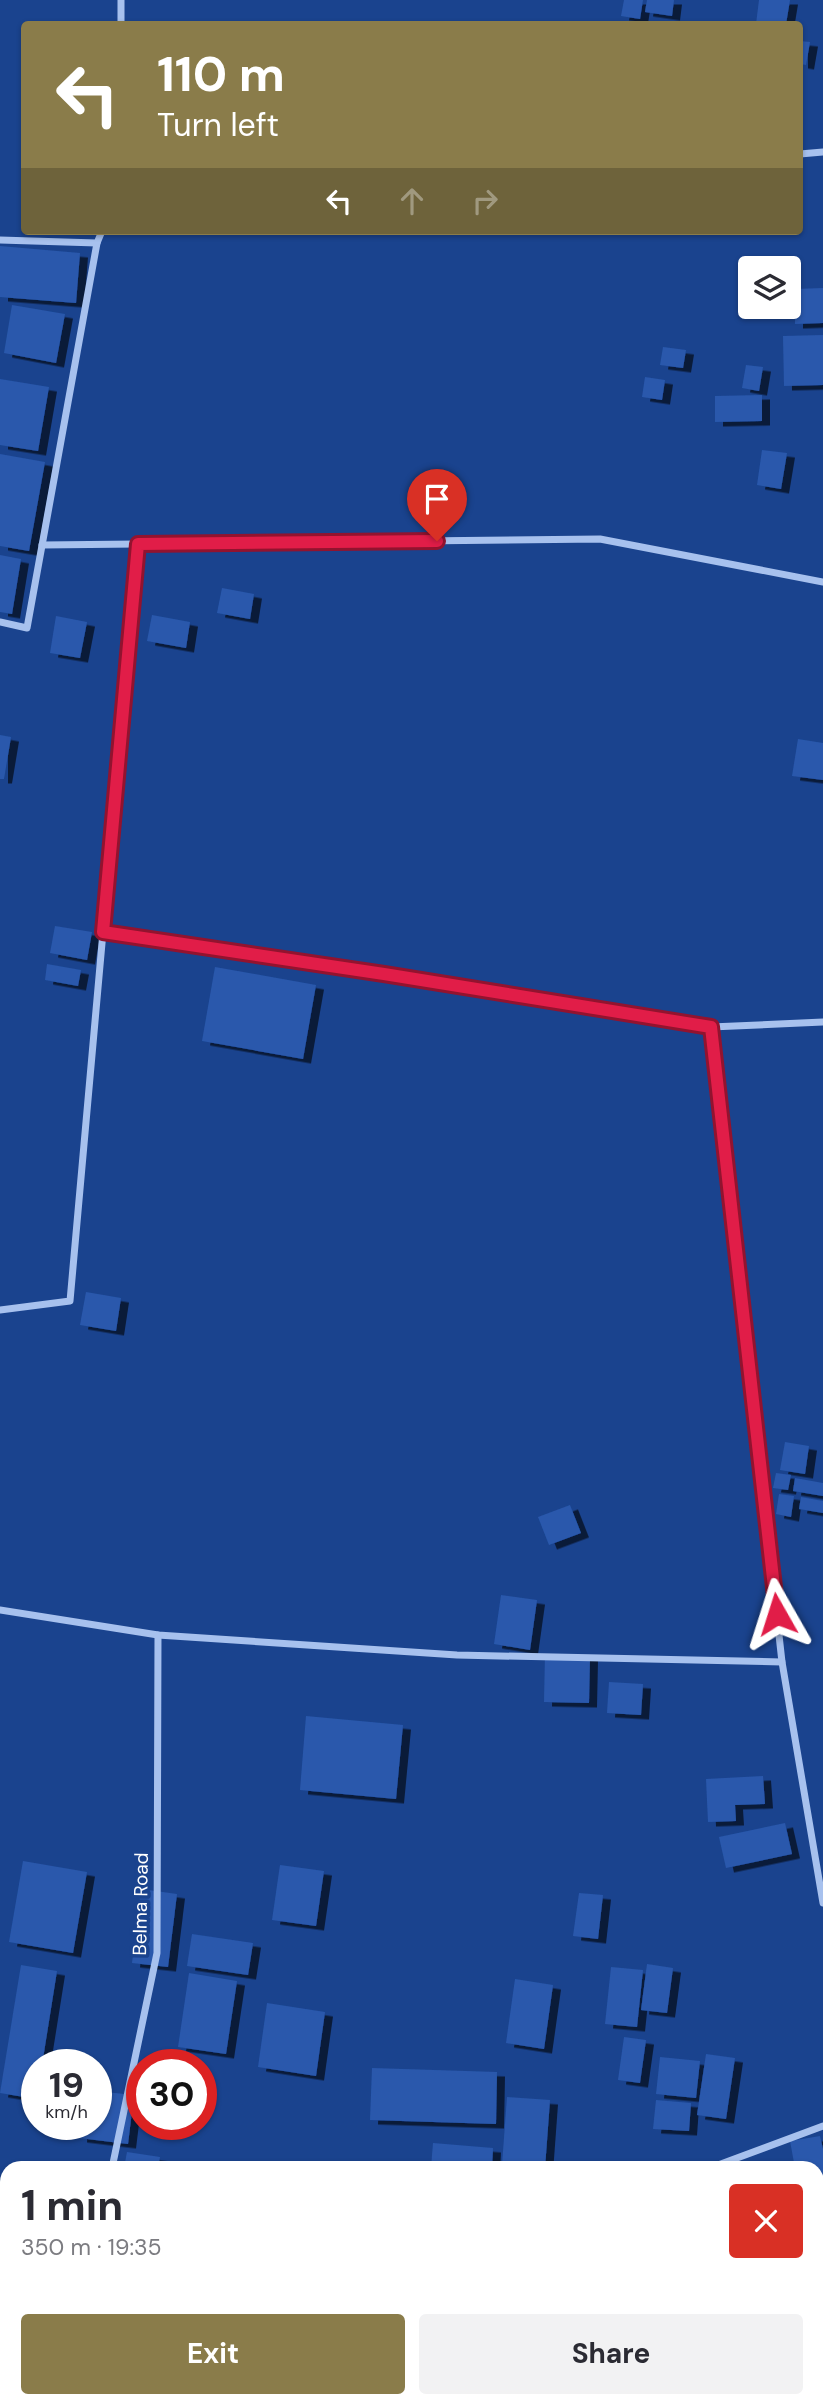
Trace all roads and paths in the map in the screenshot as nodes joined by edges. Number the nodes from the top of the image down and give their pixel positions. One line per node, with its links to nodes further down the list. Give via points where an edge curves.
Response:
1 (121, 0): 2 (street)
2 (121, 21)
3 (823, 152): 4 (street)
4 (803, 154)
5 (100, 235): 7 (street)
6 (0, 240): 7 (street)
7 (97, 243): 9 (street)
8 (138, 544): 9 (street); 10 (street, via 600,539); 12 (street)
9 (42, 545): 11 (street, via 27,628)
10 (823, 582)
11 (0, 622)
12 (103, 932): 14 (street); 15 (street, via 70,1301)
13 (823, 1023): 14 (street)
14 (711, 1027): 18 (street)
15 (0, 1310)
16 (0, 1610): 17 (street)
17 (158, 1635): 18 (street, via 457,1654); 21 (street, Belma Road, via 157,1953)
18 (782, 1662): 19 (street)
19 (823, 1903)
20 (823, 2126): 22 (street)
21 (114, 2161)
22 (729, 2161)

